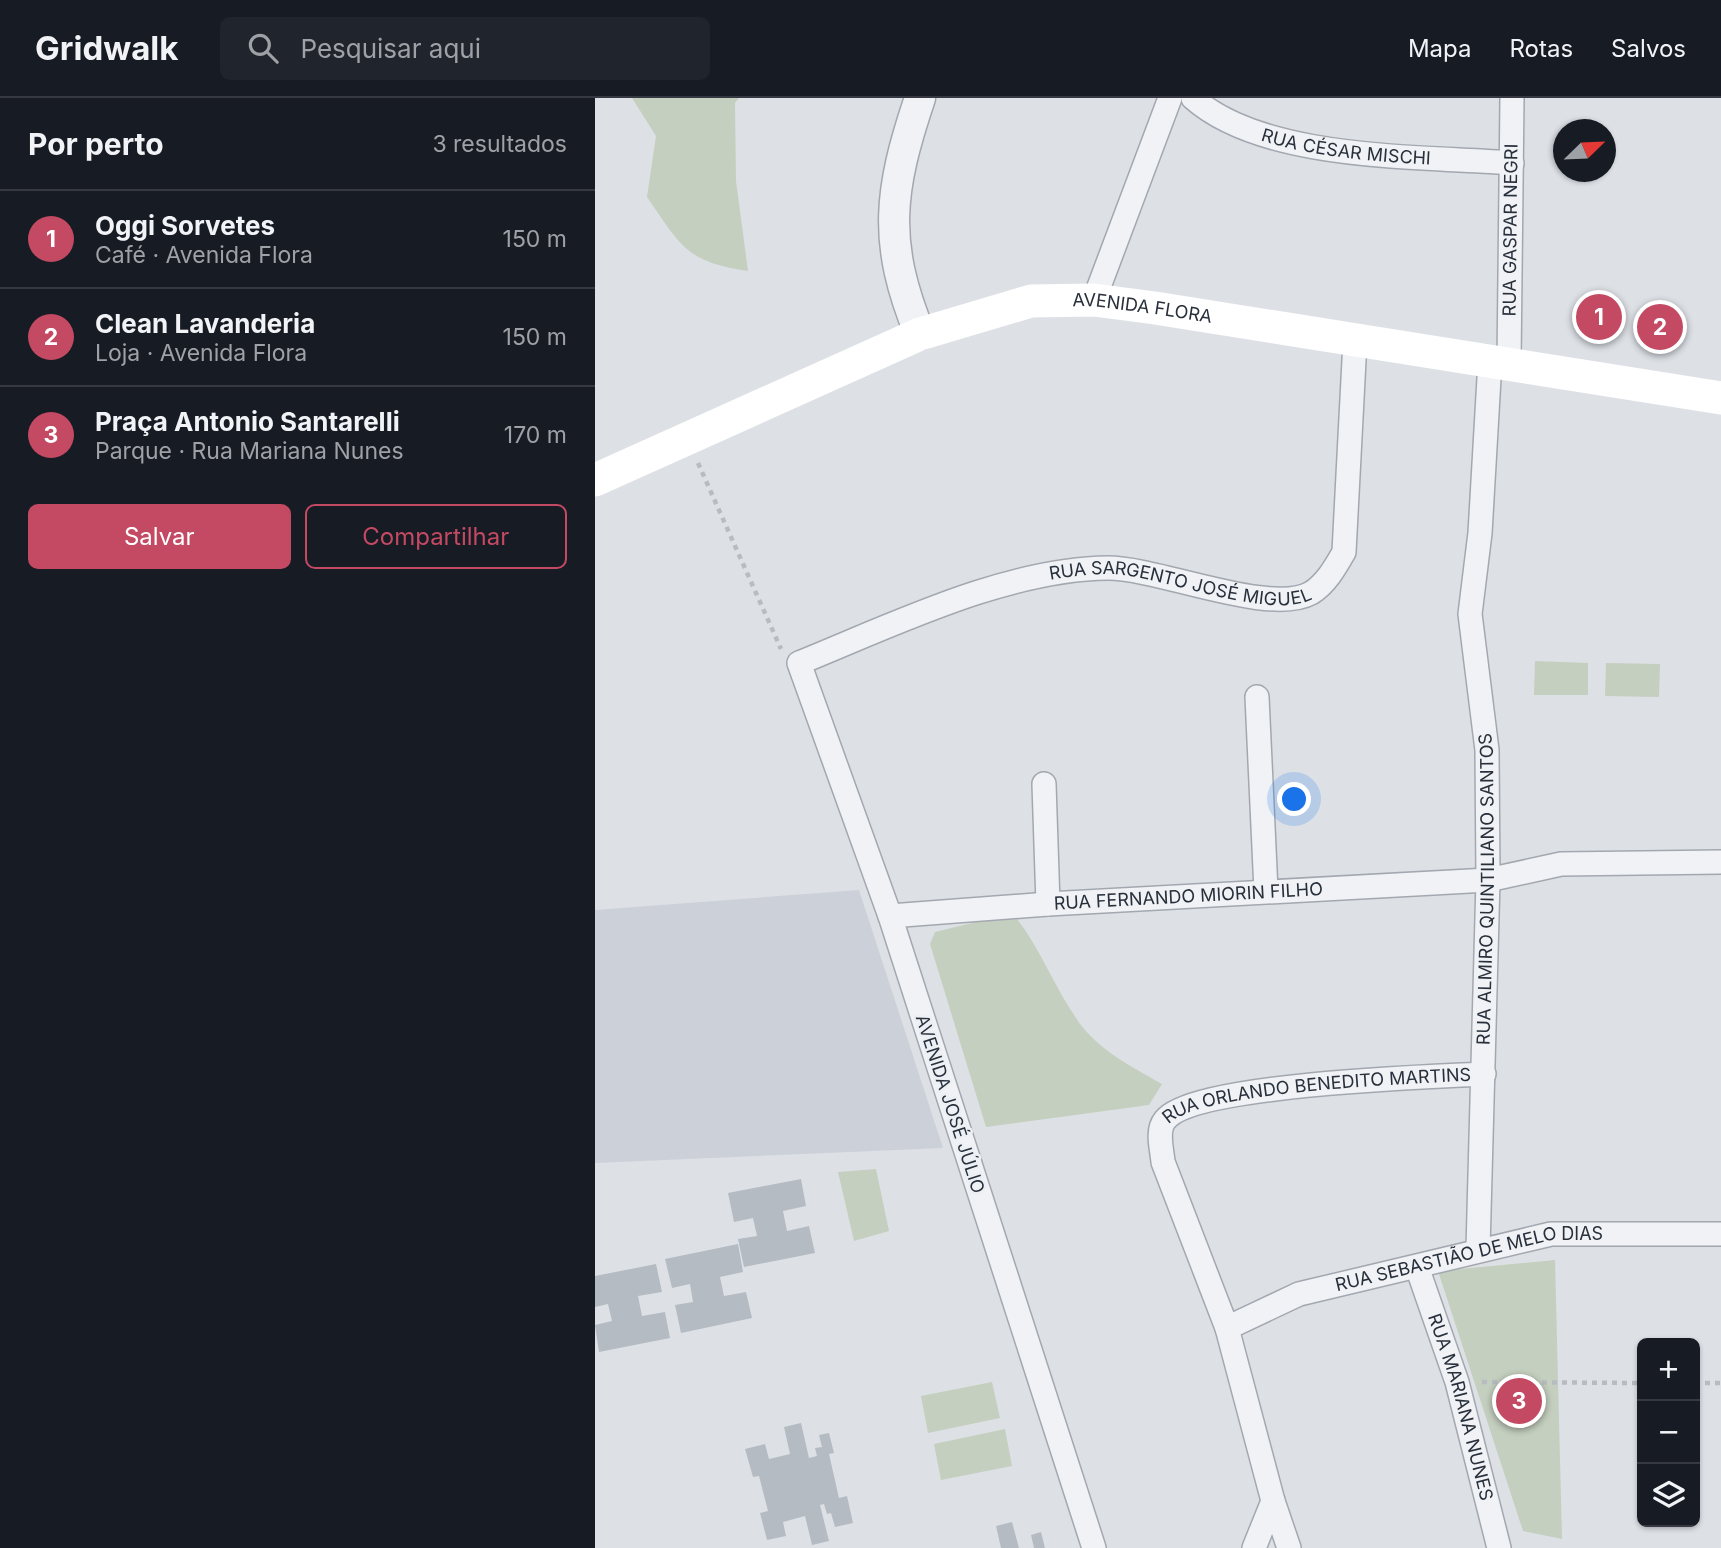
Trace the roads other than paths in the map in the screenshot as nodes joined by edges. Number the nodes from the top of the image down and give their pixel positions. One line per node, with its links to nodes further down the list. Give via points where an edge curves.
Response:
1 (921, 98): 7 (street, via 893,202 895,255)
2 (1170, 98): 6 (street)
3 (1193, 98): 5 (street, RUA CÉSAR MISCHI, via 1245,130 1288,141 1340,150)
4 (1512, 98): 5 (street, RUA GASPAR NEGRI)
5 (1512, 163): 9 (street, RUA GASPAR NEGRI)
6 (1094, 300): 7 (main road, AVENIDA FLORA, via 1031,301); 8 (main road, AVENIDA FLORA)
7 (920, 334): 11 (main road, AVENIDA FLORA)
8 (1355, 341): 9 (main road, AVENIDA FLORA); 12 (street, RUA SARGENTO JOSÉ MIGUEL, via 1344,552 1332,573 1312,592 1292,599 1250,596 1110,568 1040,573 914,616)
9 (1500, 362): 10 (main road, AVENIDA FLORA); 16 (street, RUA ALMIRO QUINTILIANO SANTOS, via 1470,614 1487,750)
10 (1721, 398)
11 (595, 480)
12 (799, 663): 19 (street, AVENIDA JOSÉ JÚLIO)
13 (1257, 696): 17 (street)
14 (1044, 784): 18 (street)
15 (1721, 862): 16 (street, RUA FERNANDO MIORIN FILHO, via 1561,864)
16 (1488, 880): 17 (street, RUA FERNANDO MIORIN FILHO); 20 (street, RUA ALMIRO QUINTILIANO SANTOS)
17 (1266, 891): 18 (street, RUA FERNANDO MIORIN FILHO)
18 (1048, 904): 19 (street, RUA FERNANDO MIORIN FILHO)
19 (890, 916): 26 (street, AVENIDA JOSÉ JÚLIO)
20 (1484, 1074): 22 (street, RUA ALMIRO QUINTILIANO SANTOS); 24 (street, RUA ORLANDO BENEDITO MARTINS, via 1329,1083 1217,1099 1171,1113 1160,1133 1164,1162)
21 (1721, 1234): 22 (street, RUA SEBASTIÃO DE MELO DIAS, via 1551,1234)
22 (1478, 1249): 23 (street, RUA SEBASTIÃO DE MELO DIAS)
23 (1417, 1267): 24 (street, RUA SEBASTIÃO DE MELO DIAS, via 1299,1294); 29 (street, RUA MARIANA NUNES, via 1457,1382)
24 (1227, 1328): 25 (street)
25 (1273, 1501): 27 (street); 28 (street)
26 (1094, 1548)
27 (1254, 1548)
28 (1289, 1548)
29 (1499, 1548)

